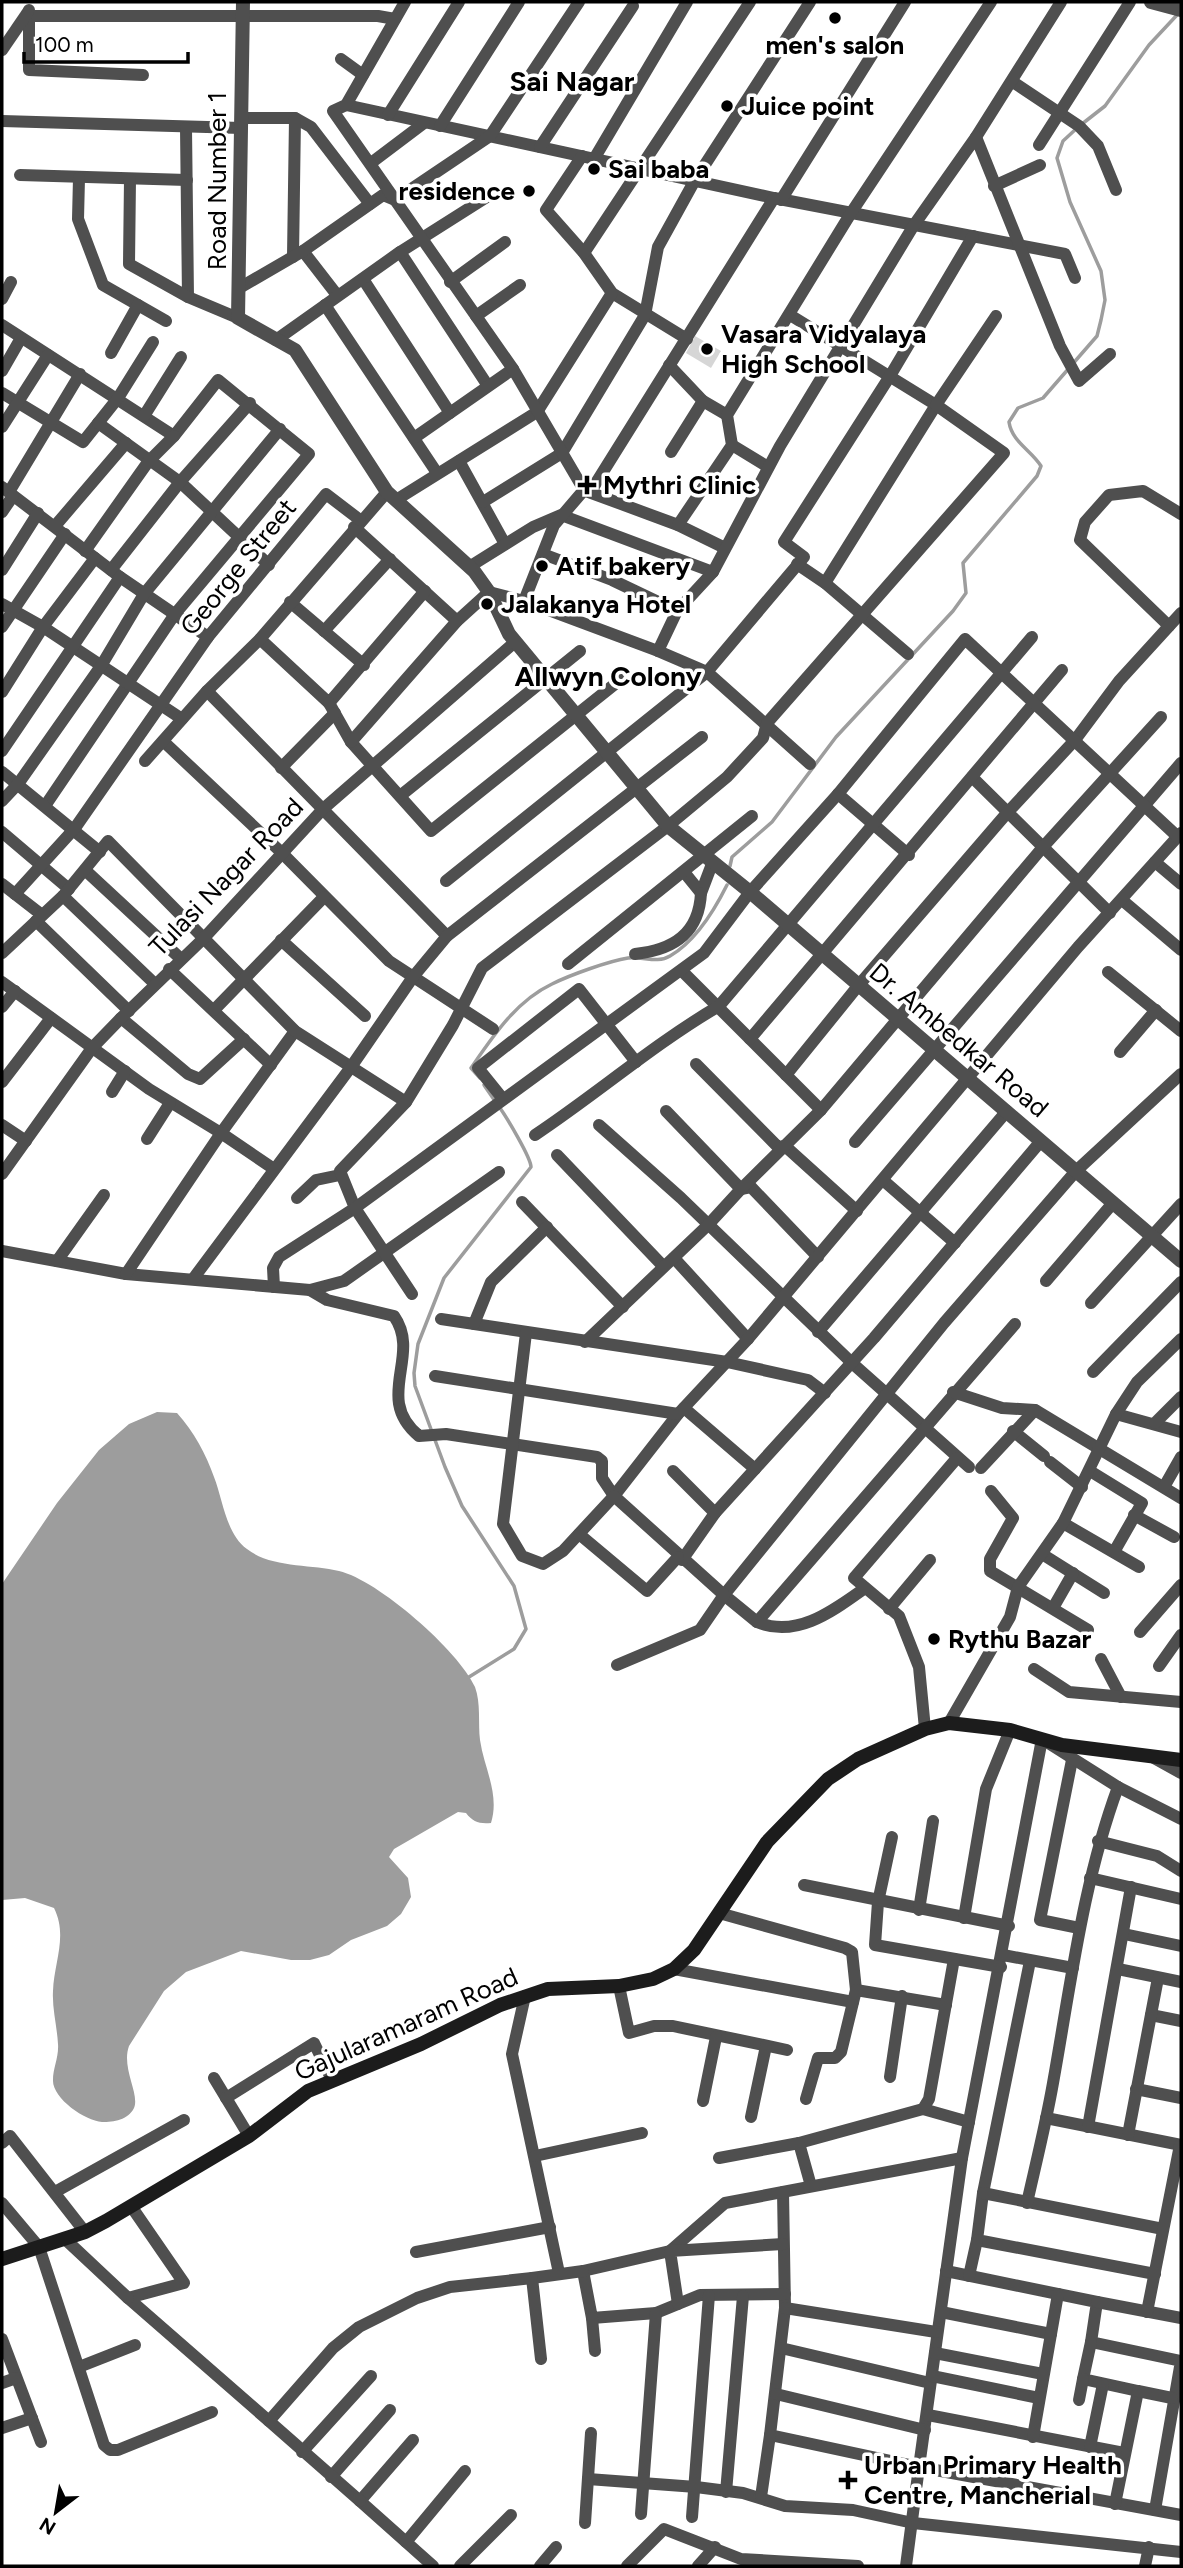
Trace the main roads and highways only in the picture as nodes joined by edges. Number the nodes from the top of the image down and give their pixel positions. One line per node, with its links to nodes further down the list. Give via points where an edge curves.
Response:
1 (1181, 1751): 2 (main road)
2 (1162, 1755): 3 (main road, Gajularamaram Road); 4 (main road, Gajularamaram Road, via 1062,1745 1010,1730 949,1723 925,1729 858,1759 828,1779 767,1842 694,1950 674,1969 619,1986 548,1989 489,2010 308,2091 249,2136 85,2232)
3 (1181, 1760)
4 (2, 2259)

